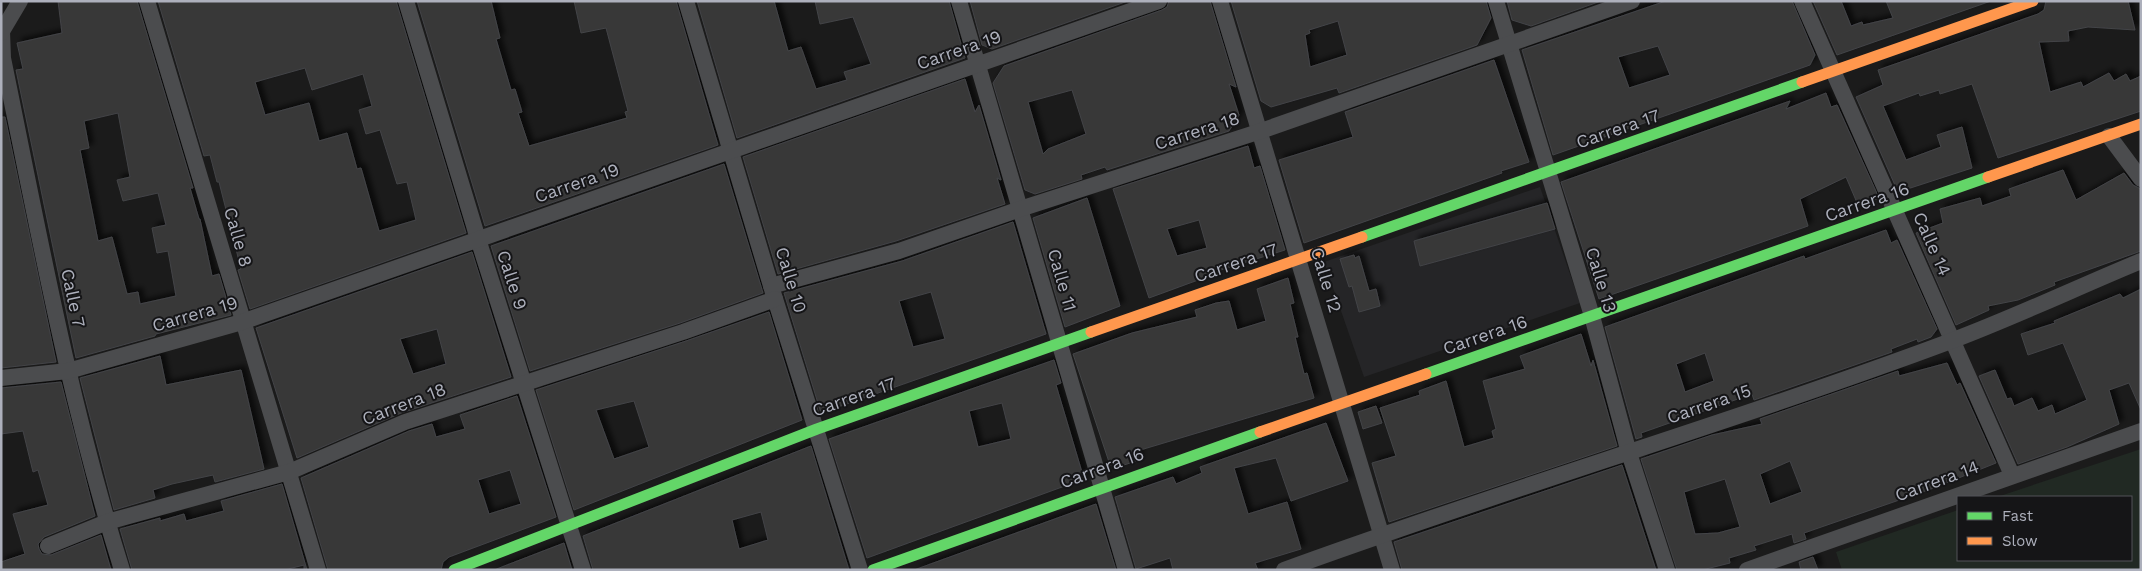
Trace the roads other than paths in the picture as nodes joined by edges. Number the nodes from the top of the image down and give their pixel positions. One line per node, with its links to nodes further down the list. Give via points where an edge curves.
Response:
1 (20, 1): 12 (street)
2 (147, 1): 29 (street, Calle 8)
3 (406, 1): 24 (street, Calle 9)
4 (686, 1): 19 (street, Calle 10)
5 (959, 1): 14 (street, Calle 11)
6 (1159, 1): 14 (street, Carrera 19)
7 (1220, 1): 17 (street, Calle 12)
8 (1496, 1): 13 (street, Calle 13)
9 (1632, 1): 13 (street, Carrera 18)
10 (1802, 1): 15 (street, Calle 14)
11 (2033, 1): 15 (street, Carrera 17)
12 (2, 32): 32 (street, Calle 7, via 3,58)
13 (1510, 44): 17 (street, Carrera 18); 20 (street, Calle 13)
14 (977, 65): 19 (street, Carrera 19); 22 (street, Calle 11)
15 (1833, 71): 20 (street, Carrera 17); 23 (street, Calle 14)
16 (2141, 124): 18 (street, Carrera 16)
17 (1261, 131): 22 (street, Carrera 18); 25 (street, Calle 12)
18 (2109, 136): 21 (street); 23 (street, Carrera 16)
19 (731, 151): 24 (street, Carrera 19); 27 (street, Calle 10)
20 (1548, 172): 25 (street, Carrera 17); 28 (street, Calle 13)
21 (2141, 179)
22 (1020, 209): 27 (street, Carrera 18); 31 (street, Calle 11)
23 (1895, 210): 28 (street, Carrera 16); 30 (street, Calle 14)
24 (478, 239): 29 (street, Carrera 19); 34 (street, Calle 9)
25 (1299, 259): 31 (street, Carrera 17); 35 (street, Calle 12)
26 (2141, 260): 30 (street, Carrera 15)
27 (773, 293): 34 (street, Carrera 18, via 683,332); 36 (street, Calle 10)
28 (1592, 316): 35 (street, Carrera 16); 38 (street, Calle 13)
29 (242, 322): 32 (street, Carrera 19); 39 (street, Calle 8)
30 (1953, 340): 38 (street, Carrera 15); 40 (street, Calle 14)
31 (1060, 343): 36 (street, Carrera 17); 41 (street, Calle 11)
32 (68, 371): 33 (street, Carrera 19); 44 (street, Calle 7)
33 (1, 378)
34 (523, 383): 39 (street, Carrera 18, via 405,422); 45 (street, Calle 9)
35 (1342, 403): 41 (street, Carrera 16); 46 (street, Calle 12)
36 (817, 429): 45 (street, Carrera 17); 53 (street, Calle 10)
37 (2141, 431): 40 (street, Carrera 14)
38 (1629, 453): 46 (street, Carrera 15); 58 (street, Calle 13)
39 (289, 472): 44 (street, Carrera 18); 50 (street, Calle 8)
40 (2012, 475): 43 (street, Carrera 14)
41 (1102, 487): 54 (street, Carrera 16); 55 (street, Calle 11)
42 (1957, 496): 48 (street, Carrera 14)
43 (1958, 496)
44 (107, 522): 47 (street, Carrera 18); 49 (street, Calle 7)
45 (570, 526): 51 (street, Carrera 17); 52 (street, Calle 9)
46 (1382, 534): 56 (street, Carrera 15); 57 (street, Calle 12)
47 (48, 546)
48 (1783, 564): 59 (street, Carrera 14)
49 (122, 570)
50 (318, 570)
51 (454, 570)
52 (583, 570)
53 (860, 570)
54 (872, 570)
55 (1126, 570)
56 (1284, 570)
57 (1392, 570)
58 (1668, 570)
59 (1747, 570)

